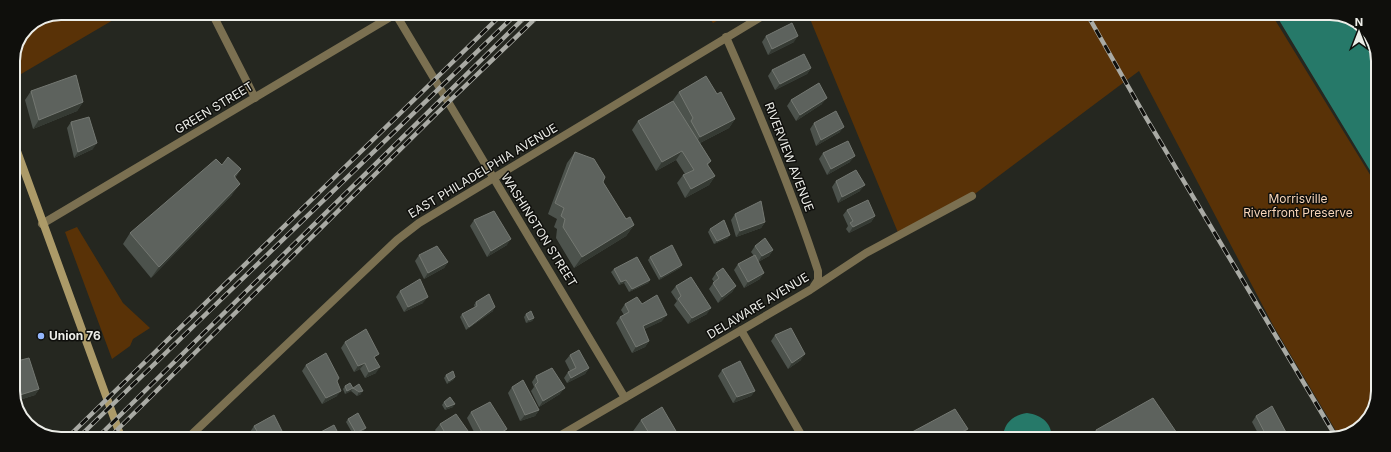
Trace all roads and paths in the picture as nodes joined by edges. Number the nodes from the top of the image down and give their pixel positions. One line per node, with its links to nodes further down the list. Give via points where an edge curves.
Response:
1 (216, 20): 6 (street)
2 (386, 20): 6 (street, GREEN STREET)
3 (400, 20): 8 (street, WASHINGTON STREET)
4 (756, 20): 5 (street, EAST PHILADELPHIA AVENUE)
5 (726, 37): 8 (street, EAST PHILADELPHIA AVENUE); 11 (street, RIVERVIEW AVENUE, via 778,156 818,271 818,280)
6 (255, 98): 10 (street, GREEN STREET)
7 (20, 160): 10 (main road)
8 (493, 178): 13 (street, WASHINGTON STREET); 15 (street, EAST PHILADELPHIA AVENUE, via 418,223 397,240)
9 (972, 196): 11 (street, DELAWARE AVENUE, via 866,253)
10 (42, 224): 14 (main road)
11 (814, 286): 12 (street, DELAWARE AVENUE)
12 (741, 330): 13 (street, DELAWARE AVENUE); 17 (street)
13 (625, 398): 16 (street, DELAWARE AVENUE)
14 (119, 432)
15 (195, 432)
16 (566, 432)
17 (800, 432)

